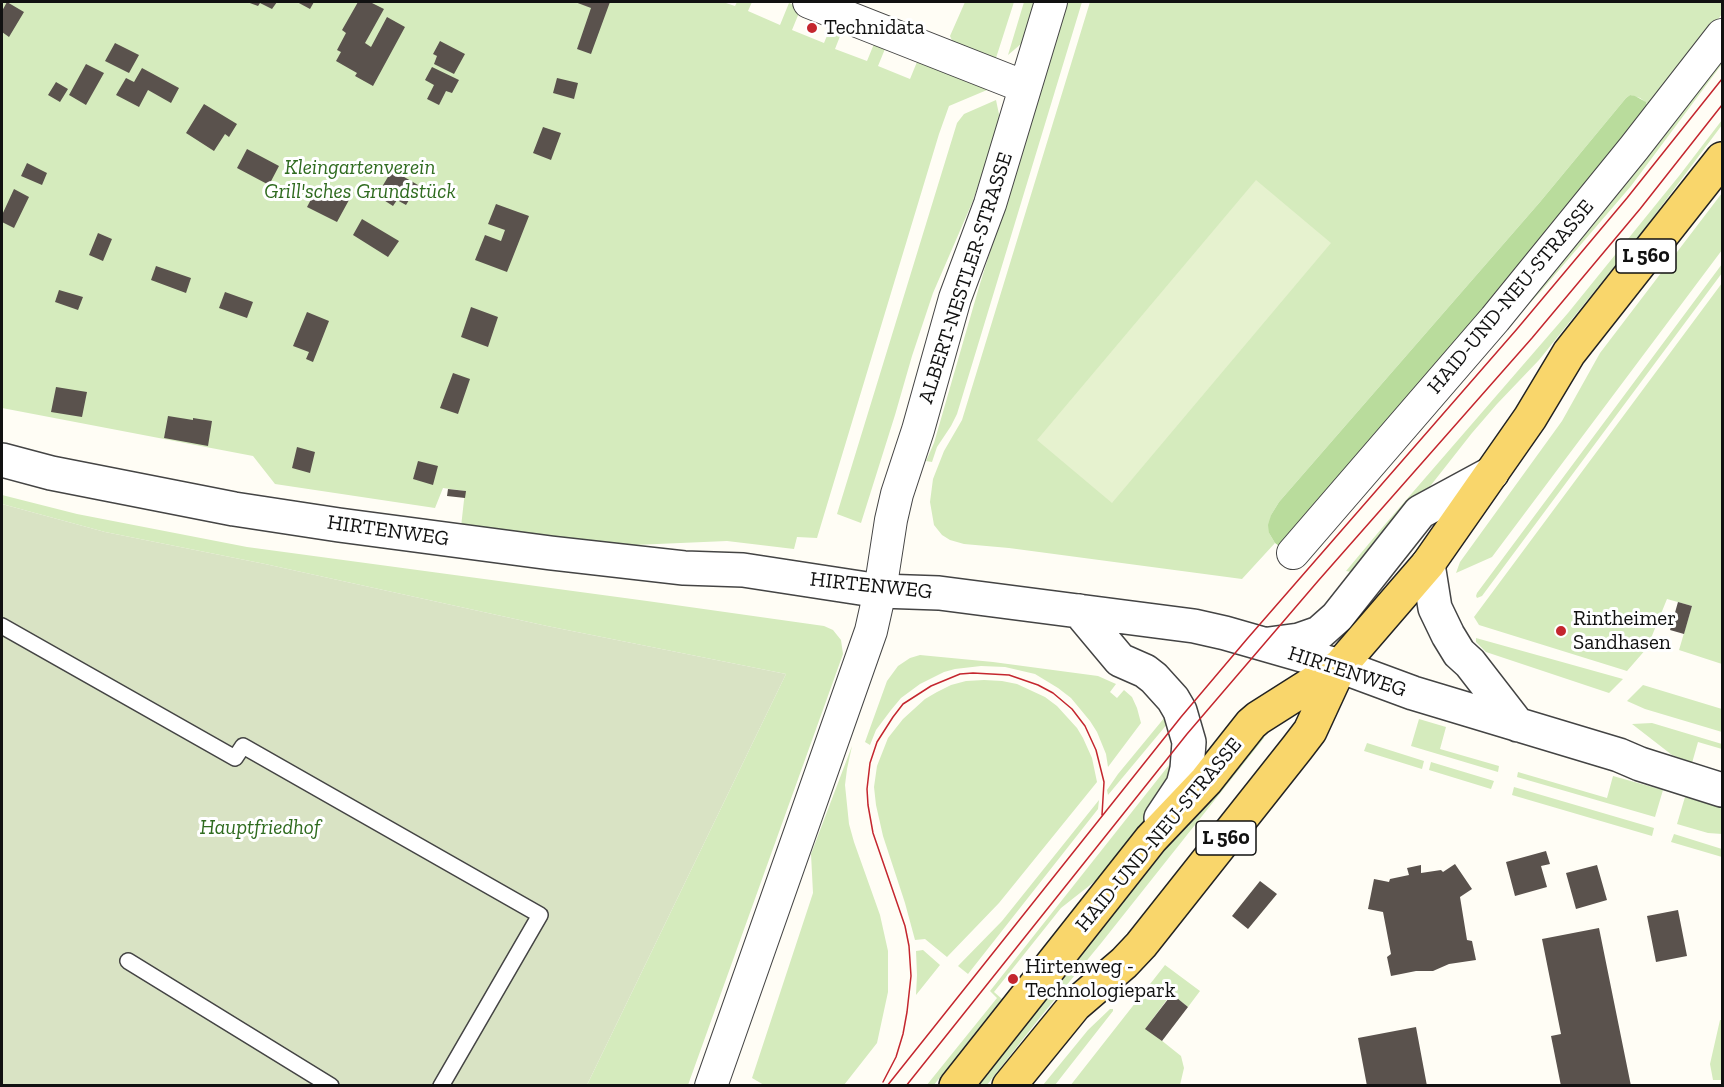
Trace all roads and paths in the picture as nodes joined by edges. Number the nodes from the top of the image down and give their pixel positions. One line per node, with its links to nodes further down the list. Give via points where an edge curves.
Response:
1 (809, 2): 4 (street)
2 (1051, 2): 4 (street, ALBERT-NESTLER-STRASSE)
3 (1722, 34): 8 (street, HAID-UND-NEU-STRASSE, via 1495,319)
4 (1025, 87): 10 (street, ALBERT-NESTLER-STRASSE, via 990,204 955,298 897,494)
5 (1722, 159): 7 (main road, HAID-UND-NEU-STRASSE / L 560, via 1569,353)
6 (2, 460): 10 (street, HIRTENWEG, via 234,509 339,525 551,554 743,570)
7 (1492, 473): 9 (main road, HAID-UND-NEU-STRASSE / L 560); 13 (street, L 560, via 1420,512 1351,601 1319,633)
8 (1293, 553)
9 (1428, 564): 14 (main road, HAID-UND-NEU-STRASSE / L 560); 15 (street, via 1435,609 1448,635)
10 (880, 591): 11 (street, HIRTENWEG, via 939,593); 21 (street, ALBERT-NESTLER-STRASSE, via 847,702)
11 (1079, 611): 13 (street, HIRTENWEG, via 1194,626); 17 (street, via 1120,660 1154,678 1176,704 1184,726 1189,754 1183,785)
12 (2, 626): 20 (lane, via 235,758 243,746 540,915)
13 (1264, 644): 14 (street, HIRTENWEG)
14 (1340, 666): 15 (street, HIRTENWEG); 17 (main road, HAID-UND-NEU-STRASSE / L 560, via 1251,724 1206,781); 23 (main road, HAID-UND-NEU-STRASSE / L 560, via 1310,731 1297,748 1141,945 1075,1005)
15 (1518, 725): 16 (street, HIRTENWEG)
16 (1722, 790)
17 (1151, 839): 22 (main road, HAID-UND-NEU-STRASSE / L 560)
18 (128, 961): 19 (lane)
19 (331, 1086)
20 (441, 1086)
21 (711, 1086)
22 (956, 1086)
23 (1010, 1086)

